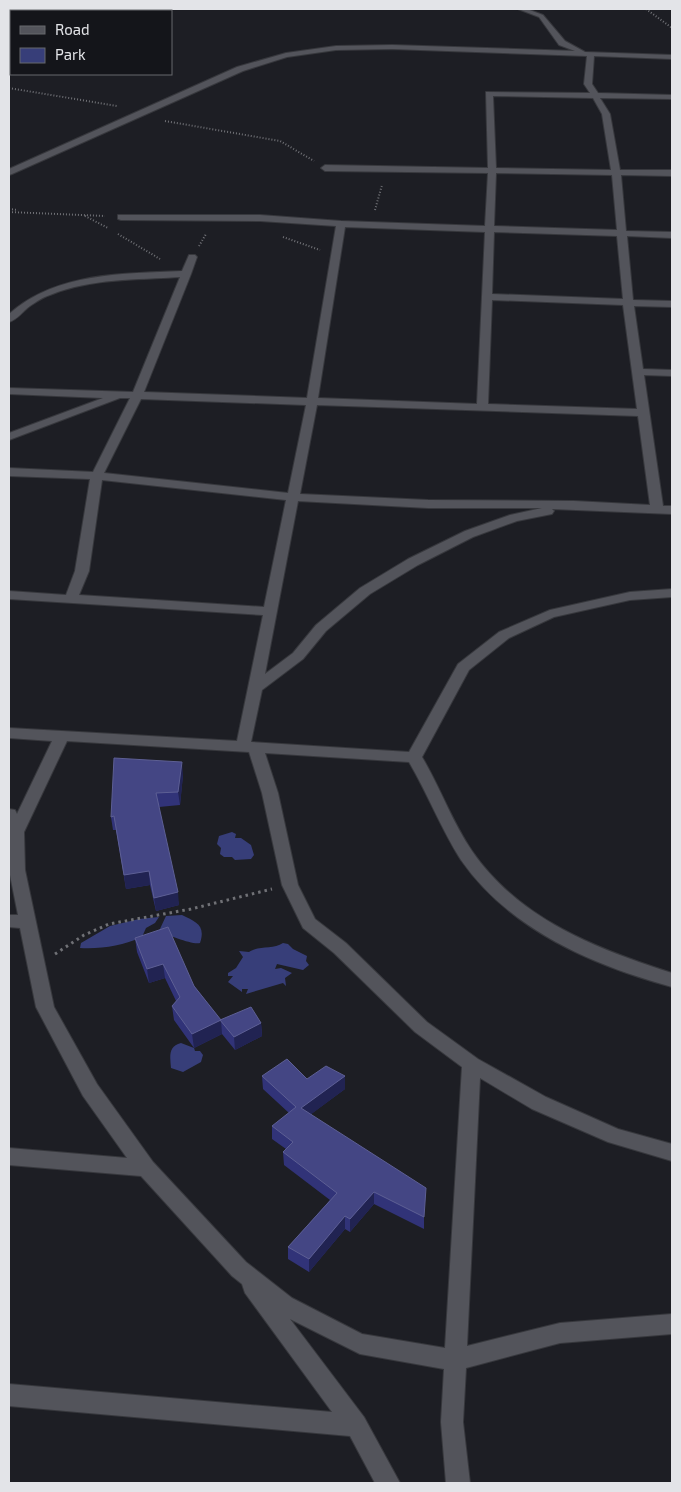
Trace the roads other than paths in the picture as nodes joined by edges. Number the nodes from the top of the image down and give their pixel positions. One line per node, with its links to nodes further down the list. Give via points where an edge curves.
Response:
1 (521, 9): 2 (street, via 541,16 562,43)
2 (591, 54): 3 (street); 4 (street, via 588,84); 7 (street, via 365,47 286,55 240,69)
3 (672, 57)
4 (595, 97): 5 (street); 8 (street, via 489,94); 9 (street, via 606,114)
5 (672, 97)
6 (325, 168): 8 (street)
7 (9, 172)
8 (492, 172): 9 (street); 13 (street)
9 (616, 172): 10 (street); 14 (street)
10 (672, 173)
11 (120, 217): 12 (street, via 260,218)
12 (341, 224): 13 (street); 27 (street)
13 (491, 228): 14 (street); 18 (street)
14 (623, 233): 15 (street); 19 (street)
15 (672, 235)
16 (192, 257): 17 (street)
17 (186, 274): 21 (street, via 59,287 32,300); 26 (street)
18 (486, 297): 19 (street); 28 (street)
19 (628, 302): 20 (street); 22 (street)
20 (672, 304)
21 (9, 319)
22 (639, 372): 23 (street); 29 (street)
23 (672, 373)
24 (9, 391): 25 (street)
25 (121, 394): 26 (street); 30 (street)
26 (136, 395): 27 (street); 32 (street)
27 (312, 401): 28 (street); 33 (street)
28 (482, 406): 29 (street)
29 (645, 413): 35 (street)
30 (9, 437)
31 (9, 472): 32 (street)
32 (97, 476): 33 (street); 39 (street, via 82,570)
33 (293, 497): 34 (street, via 428,504); 40 (street)
34 (574, 505): 35 (street); 41 (street, via 514,518 469,534 413,562 365,591 321,628 298,656)
35 (657, 508): 36 (street)
36 (672, 510)
37 (672, 593): 45 (street, via 630,596 550,614 504,635 463,666)
38 (9, 595): 39 (street)
39 (71, 599): 40 (street)
40 (271, 611): 41 (street)
41 (255, 688): 44 (street)
42 (9, 733): 43 (street)
43 (62, 736): 44 (street); 47 (street)
44 (249, 747): 45 (street); 50 (street, via 270,793 290,885 309,923 340,948 421,1028)
45 (414, 757): 49 (street, via 467,855 498,894 540,925 585,950)
46 (9, 814): 47 (street)
47 (16, 832): 48 (street)
48 (18, 922): 53 (street, via 36,960 45,1007 90,1090)
49 (672, 980)
50 (470, 1064): 51 (street, via 538,1103 614,1136); 56 (street)
51 (672, 1152)
52 (9, 1157): 53 (street)
53 (146, 1168): 54 (street)
54 (239, 1269): 56 (street, via 284,1305 360,1344); 58 (street)
55 (672, 1324): 56 (street, via 560,1333)
56 (455, 1360): 60 (street, via 452,1422)
57 (9, 1395): 58 (street)
58 (356, 1425): 59 (street)
59 (388, 1483)
60 (458, 1483)

